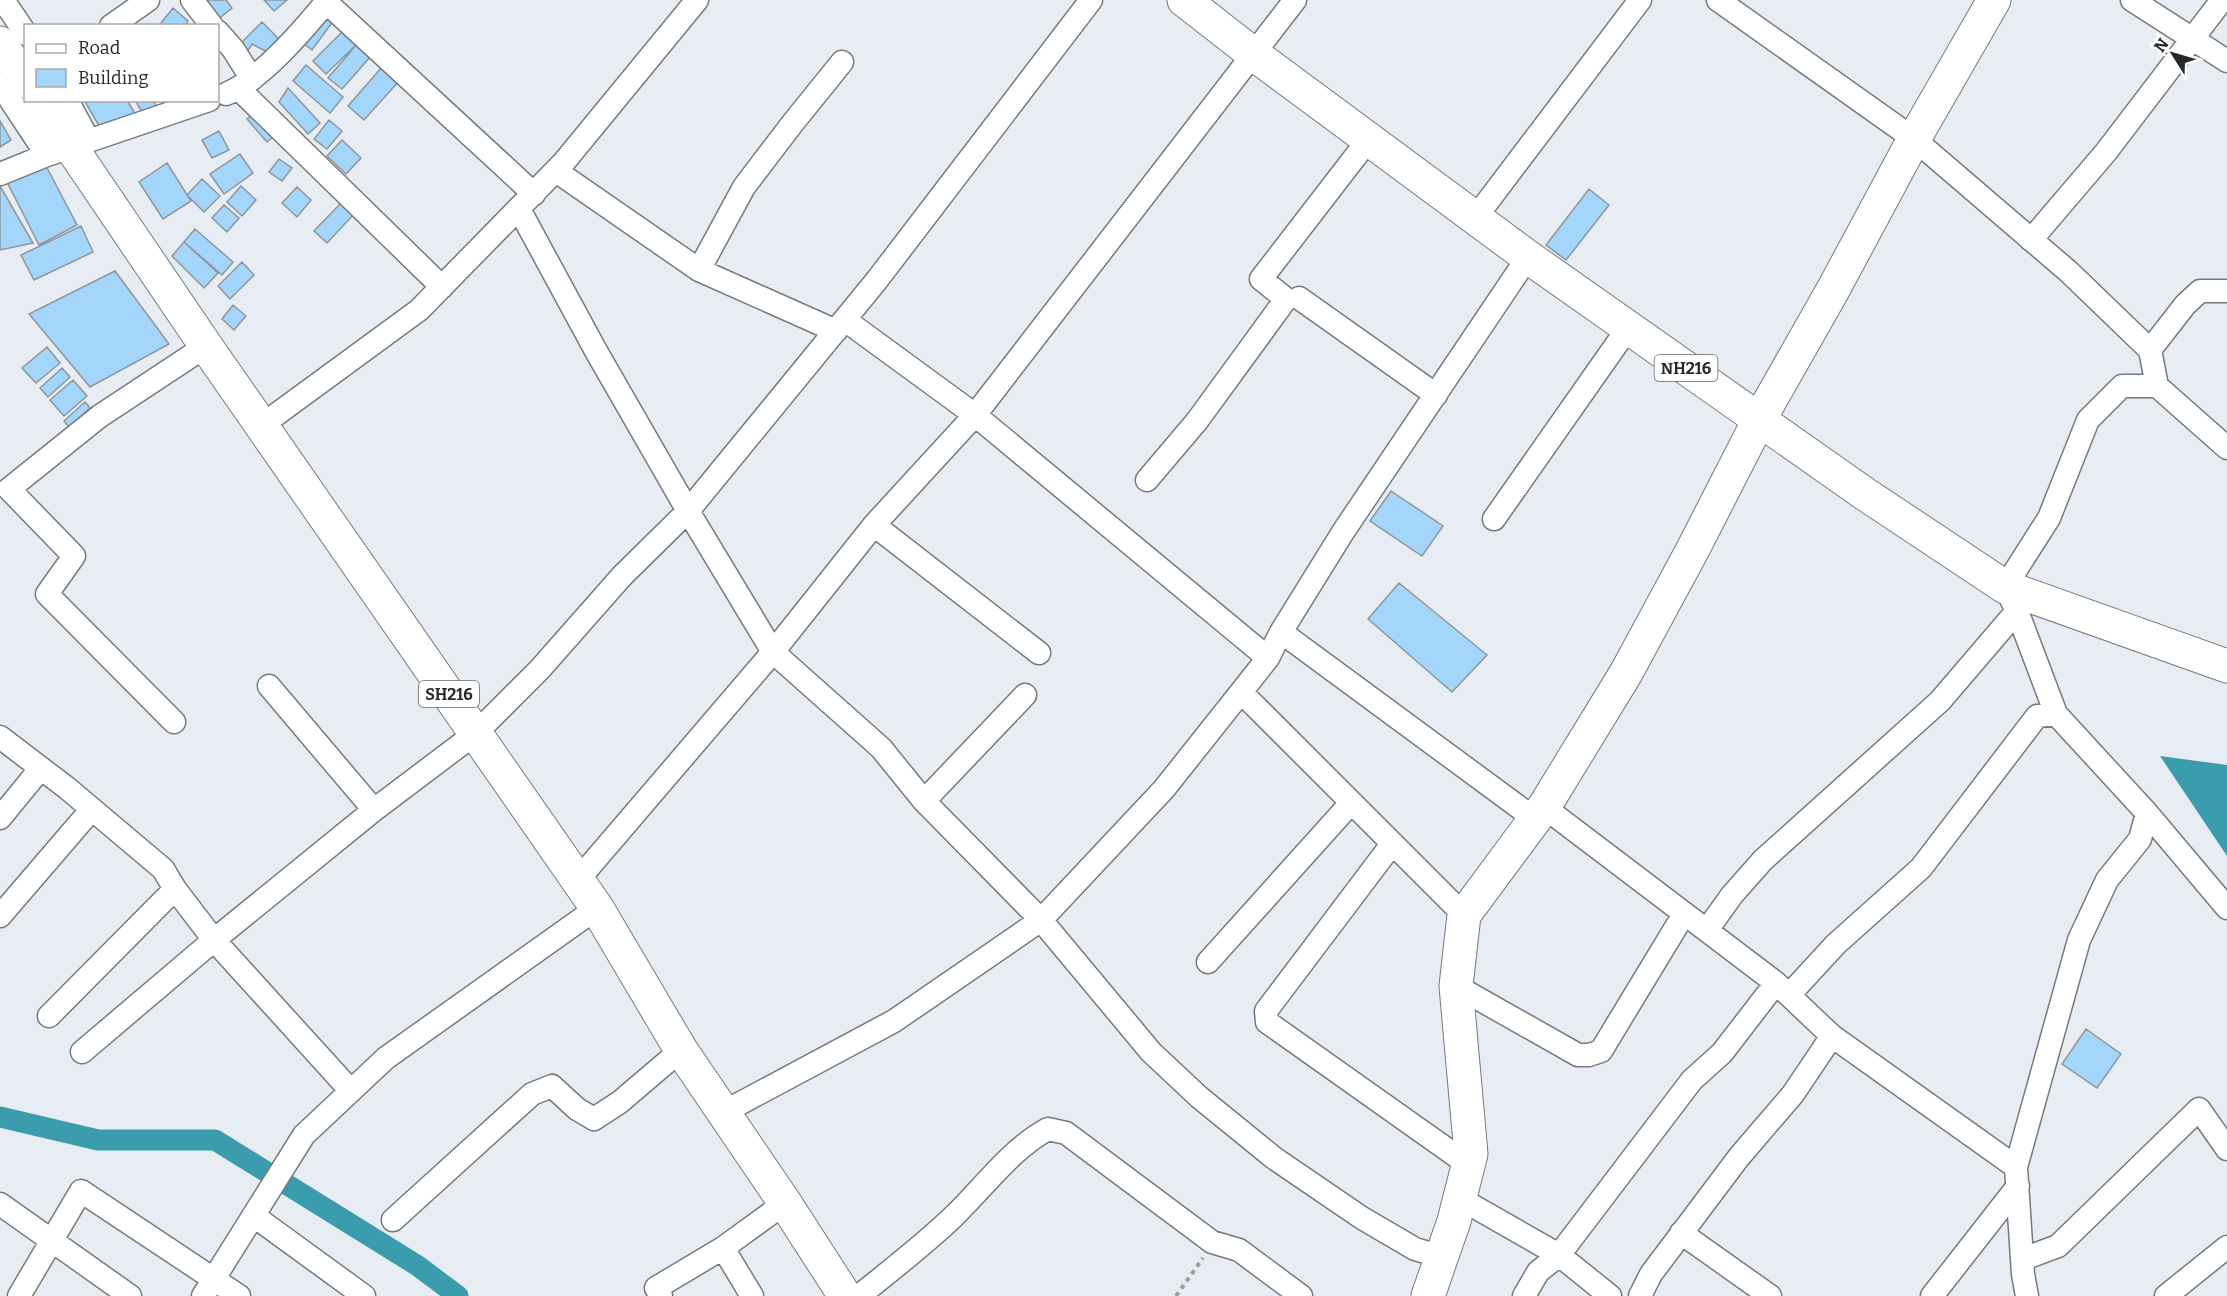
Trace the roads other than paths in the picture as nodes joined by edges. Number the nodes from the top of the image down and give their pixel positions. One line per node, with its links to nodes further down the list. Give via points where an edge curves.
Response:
1 (3, 0): 16 (street)
2 (148, 0): 14 (street)
3 (192, 0): 15 (street)
4 (697, 0): 33 (street)
5 (1091, 0): 43 (street)
6 (1184, 0): 20 (main road, NH216)
7 (1295, 0): 20 (street)
8 (1640, 0): 36 (street)
9 (1718, 0): 31 (street)
10 (1994, 0): 31 (main road)
11 (2132, 0): 18 (street)
12 (2222, 0): 18 (street)
13 (327, 1): 25 (street); 35 (street)
14 (114, 24)
15 (210, 24)
16 (24, 31)
17 (219, 33): 25 (street, via 232,49)
18 (2194, 39): 21 (street); 37 (street)
19 (0, 43): 23 (main road)
20 (1252, 53): 30 (main road, NH216); 49 (street)
21 (2227, 61)
22 (842, 62): 39 (street, via 744,187)
23 (24, 78)
24 (0, 84): 32 (street)
25 (246, 84): 26 (street); 40 (street)
26 (219, 97)
27 (40, 102): 32 (main road, SH216)
28 (67, 102): 32 (street)
29 (202, 102): 32 (street)
30 (1369, 139): 36 (main road, NH216); 53 (street, via 1261,279 1286,299 1197,421)
31 (1914, 139): 37 (street); 50 (main road)
32 (70, 148): 34 (street); 45 (main road, SH216)
33 (556, 171): 35 (street); 39 (street)
34 (0, 174)
35 (526, 201): 40 (street); 54 (street, via 596,351)
36 (1476, 217): 38 (main road, NH216)
37 (2031, 240): 46 (street)
38 (1528, 257): 44 (main road, NH216); 48 (street)
39 (699, 270): 43 (street)
40 (442, 286): 51 (street, via 418,310)
41 (2227, 291): 46 (street, via 2200,291)
42 (1299, 298): 48 (street)
43 (841, 325): 49 (street); 54 (street)
44 (1628, 328): 50 (main road, NH216); 55 (street)
45 (206, 346): 51 (main road, SH216); 67 (street, via 100,416 9,489 74,556 47,594)
46 (2150, 350): 47 (street)
47 (2157, 386): 52 (street); 57 (street, via 2122,386 2088,420)
48 (1436, 395): 58 (street)
49 (975, 415): 56 (street); 61 (street)
50 (1759, 420): 57 (main road, NH216); 75 (main road, via 1626,673)
51 (262, 425): 68 (main road, SH216)
52 (2227, 448)
53 (1147, 480)
54 (688, 512): 59 (street); 68 (street, via 622,576 540,669)
55 (1494, 519)
56 (874, 525): 59 (street); 60 (street)
57 (2011, 599): 62 (main road, NH216); 66 (street); 87 (street, via 1940,700 1763,860)
58 (1281, 632): 61 (street); 75 (street)
59 (773, 652): 71 (street, via 881,748); 79 (street)
60 (1039, 653)
61 (1268, 658): 64 (street)
62 (2227, 666)
63 (269, 686): 74 (street)
64 (1241, 692): 72 (street); 86 (street, via 1164,789)
65 (1025, 695): 71 (street)
66 (2056, 714): 76 (street); 91 (street, via 2037,716 1921,868)
67 (174, 722)
68 (476, 733): 74 (street); 79 (main road, SH216)
69 (0, 737): 70 (street)
70 (41, 768): 73 (street); 77 (street)
71 (924, 801): 86 (street)
72 (1351, 803): 78 (street); 89 (street)
73 (92, 809): 80 (street, via 163,869); 85 (street)
74 (374, 810): 88 (street)
75 (1539, 813): 83 (street); 84 (main road)
76 (2147, 813): 82 (street); 100 (street, via 2140,839 2107,880 2079,940)
77 (0, 818)
78 (1392, 844): 84 (street); 99 (street, via 1266,1011 1267,1022)
79 (577, 881): 81 (main road, SH216)
80 (175, 889): 88 (street); 92 (street)
81 (597, 908): 94 (main road, SH216); 96 (street, via 386,1058)
82 (2227, 908)
83 (1684, 914): 87 (street); 90 (street, via 1601,1051 1589,1055 1578,1055)
84 (1464, 915): 90 (main road)
85 (0, 916)
86 (1041, 920): 97 (street, via 894,1021); 111 (street, via 1150,1052 1199,1097 1274,1158 1362,1218 1415,1249)
87 (1707, 930): 91 (street)
88 (214, 940): 95 (street); 96 (street)
89 (1208, 962)
90 (1456, 986): 99 (main road)
91 (1783, 989): 93 (street); 110 (street, via 1692,1080)
92 (49, 1016)
93 (1832, 1036): 100 (street); 106 (street, via 1793,1094)
94 (681, 1050): 97 (main road, SH216); 105 (street, via 594,1119 552,1086 531,1094)
95 (82, 1052)
96 (351, 1091): 104 (street, via 304,1135)
97 (724, 1112): 102 (main road, SH216)
98 (2227, 1149): 112 (street, via 2199,1109 2058,1246)
99 (1469, 1164): 101 (main road)
100 (2017, 1177): 112 (street); 128 (street)
101 (1459, 1198): 110 (street); 111 (main road)
102 (785, 1203): 109 (street); 120 (main road, SH216)
103 (0, 1204): 107 (street)
104 (254, 1216): 113 (street); 118 (street)
105 (393, 1220)
106 (1681, 1233): 126 (street); 127 (street)
107 (52, 1241): 113 (street, via 81,1191); 115 (street); 116 (street)
108 (2227, 1247): 130 (street)
109 (723, 1248): 114 (street); 119 (street)
110 (1559, 1255): 124 (street, via 1538,1272); 125 (street)
111 (1442, 1257): 123 (main road)
112 (2023, 1259): 129 (street)
113 (209, 1287): 117 (street)
114 (652, 1293)
115 (19, 1296)
116 (130, 1296)
117 (239, 1296)
118 (364, 1296)
119 (752, 1296)
120 (845, 1296)
121 (859, 1296): 122 (street, via 913,1253 1002,1166 1048,1129 1066,1133 1212,1242 1239,1250)
122 (1301, 1296)
123 (1428, 1296)
124 (1524, 1296)
125 (1610, 1296)
126 (1640, 1296)
127 (1770, 1296)
128 (1932, 1296)
129 (2027, 1296)
130 (2166, 1296)

